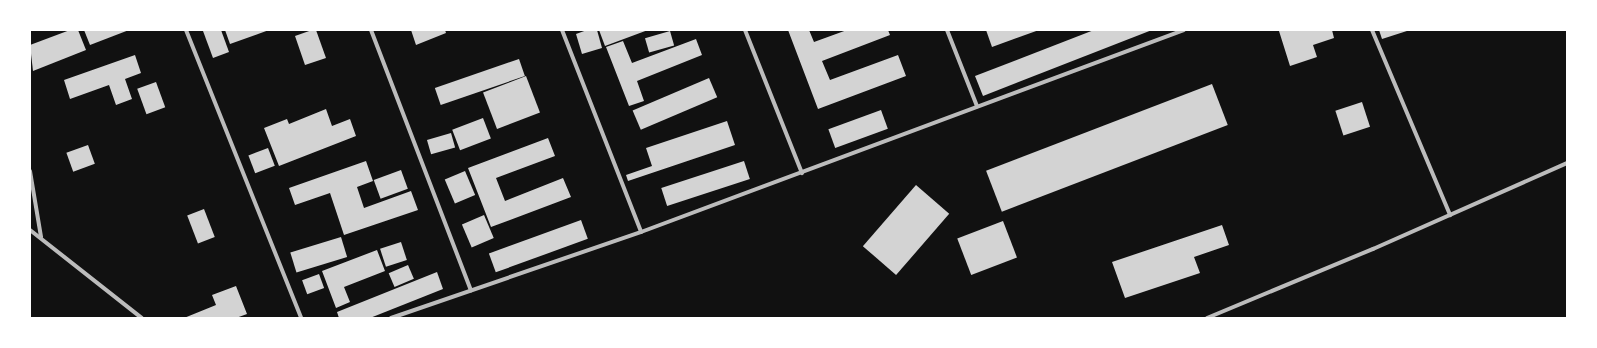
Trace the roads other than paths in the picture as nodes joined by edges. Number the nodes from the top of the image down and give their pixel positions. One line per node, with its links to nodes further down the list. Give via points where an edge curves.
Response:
1 (186, 30): 18 (street)
2 (371, 30): 16 (street)
3 (562, 30): 14 (street)
4 (746, 30): 11 (street)
5 (947, 30): 8 (street)
6 (1184, 30): 8 (street)
7 (1372, 30): 12 (street)
8 (977, 106): 11 (street)
9 (1567, 163): 12 (street)
10 (30, 171): 15 (street)
11 (802, 173): 14 (street)
12 (1450, 215): 20 (street)
13 (30, 230): 15 (street)
14 (641, 232): 16 (street)
15 (41, 238): 17 (street)
16 (471, 290): 19 (street)
17 (142, 318)
18 (301, 318)
19 (391, 318)
20 (1207, 318)

